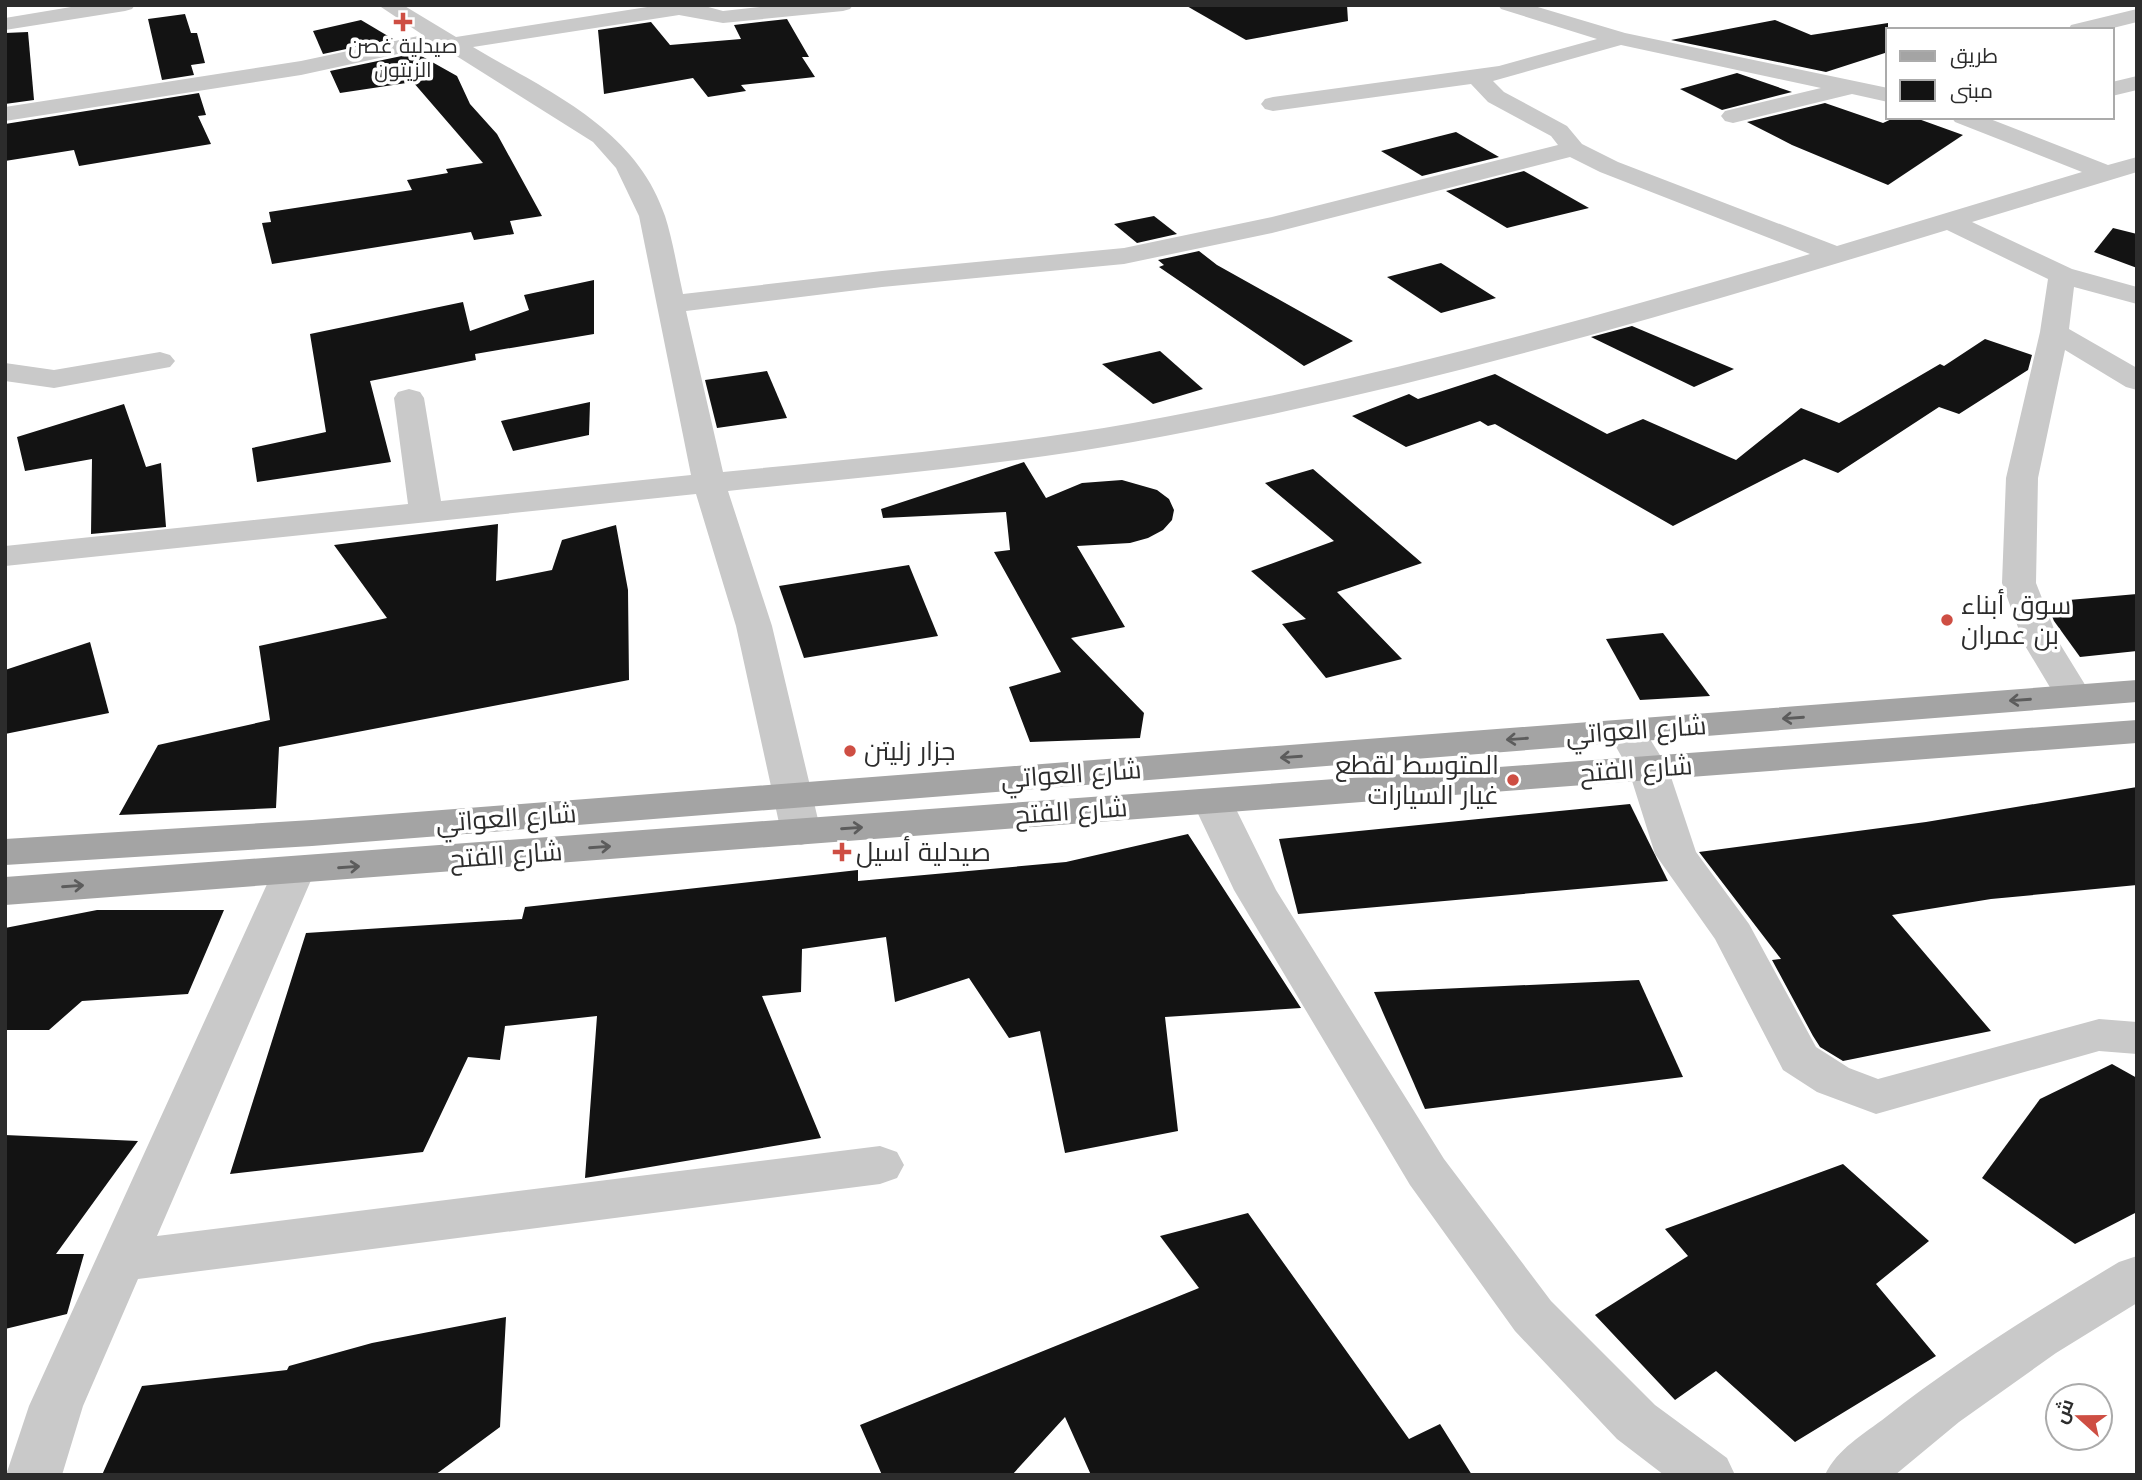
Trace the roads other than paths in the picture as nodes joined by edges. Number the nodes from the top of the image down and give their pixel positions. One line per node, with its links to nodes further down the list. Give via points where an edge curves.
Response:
1 (125, 5): 7 (street)
2 (432, 5): 5 (street)
3 (843, 5): 10 (street, via 723,17 679,9)
4 (1508, 5): 9 (street)
5 (394, 9): 10 (street)
6 (2137, 15): 8 (street)
7 (5, 24)
8 (2087, 28)
9 (1621, 39): 11 (street); 14 (street)
10 (449, 41): 18 (street); 28 (street, via 614,147 636,177 652,216)
11 (1478, 78): 17 (street); 21 (street, via 1514,109 1559,131)
12 (1886, 79): 14 (street)
13 (2137, 83): 15 (street)
14 (1859, 86): 16 (street); 19 (street)
15 (2114, 89)
16 (1886, 94)
17 (1273, 104)
18 (5, 114)
19 (1733, 116)
20 (1976, 119): 23 (street)
21 (1573, 149): 25 (street, via 1635,179); 28 (street, via 1272,225 1124,256)
22 (2137, 164): 23 (street)
23 (2106, 173): 24 (street)
24 (1949, 222): 25 (street); 26 (street)
25 (1837, 255): 34 (street, via 1437,368 1292,402 1128,433 925,462)
26 (2062, 275): 27 (street); 29 (street)
27 (2137, 296)
28 (671, 304): 34 (street)
29 (2054, 332): 32 (street); 38 (street, via 2022,478 2019,583 2042,644)
30 (160, 361): 31 (street, via 54,379)
31 (5, 372)
32 (2137, 381)
33 (409, 398): 35 (street)
34 (709, 482): 35 (street); 43 (street, via 754,626)
35 (426, 512): 36 (street)
36 (5, 556)
37 (2137, 691): 38 (main road, شارع العواتي)
38 (2073, 696): 39 (main road, شارع العواتي, one-way to 39)
39 (1626, 731): 41 (street); 43 (main road, شارع العواتي, one-way to 43)
40 (2137, 731): 41 (main road, شارع الفتح)
41 (1648, 768): 42 (main road, شارع الفتح); 47 (street, via 1676,854 1734,934 1799,1058 1833,1080 1876,1097 2099,1035)
42 (1212, 801): 43 (main road, شارع الفتح, one-way to 42); 52 (street, via 1255,890 1427,1172 1533,1315 1636,1422)
43 (797, 814): 44 (main road, شارع العواتي, via 312,833); 45 (main road, شارع الفتح, one-way to 43)
44 (5, 852)
45 (294, 871): 46 (main road, شارع الفتح, one-way to 45); 49 (street)
46 (5, 891)
47 (2137, 1038)
48 (880, 1165): 49 (street)
49 (121, 1261): 51 (street, via 57,1406)
50 (2137, 1277): 53 (street, via 2027,1345)
51 (34, 1475)
52 (1707, 1475)
53 (1853, 1475)

